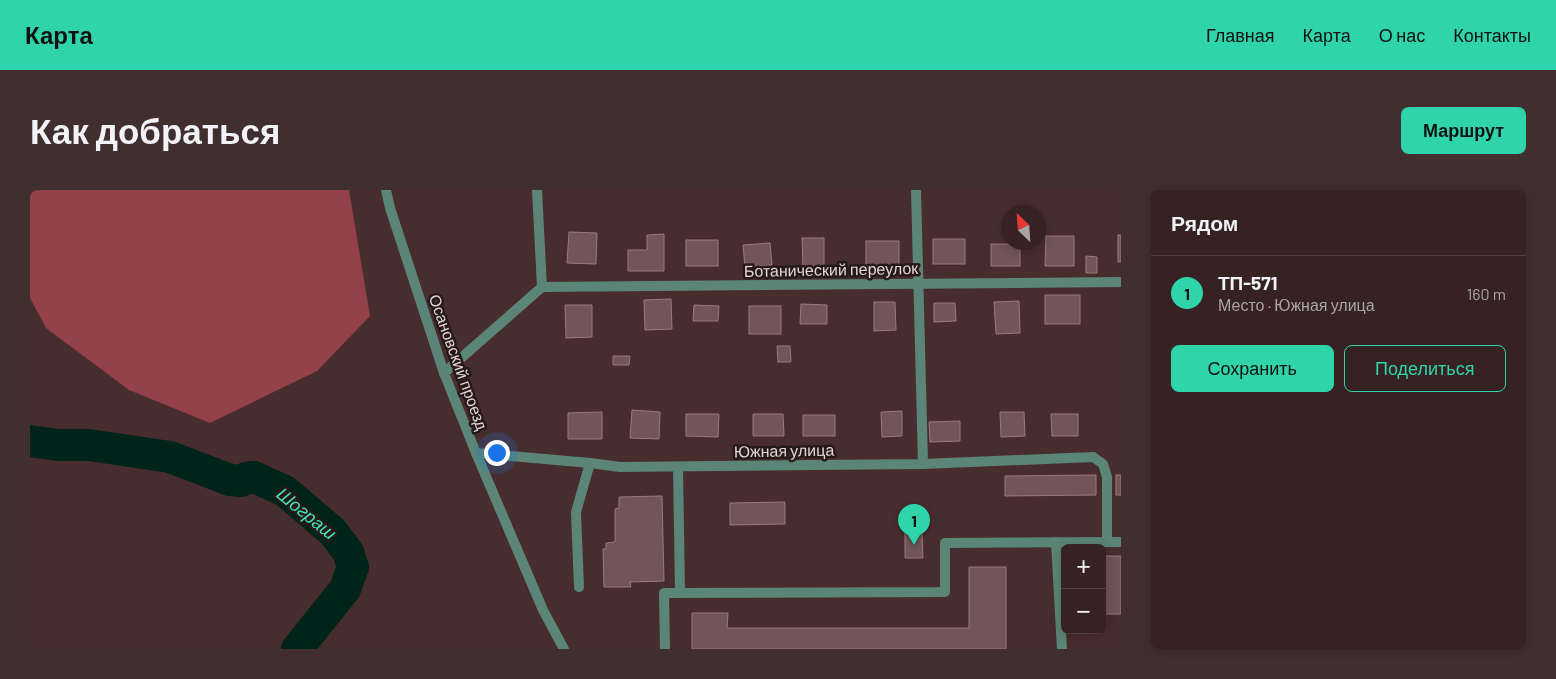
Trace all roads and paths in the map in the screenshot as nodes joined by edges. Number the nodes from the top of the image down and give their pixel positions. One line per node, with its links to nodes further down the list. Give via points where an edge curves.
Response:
1 (386, 190): 7 (street, Осановский проезд)
2 (537, 190): 6 (street)
3 (916, 190): 5 (street)
4 (1121, 282): 5 (street, Ботанический переулок)
5 (919, 283): 6 (street, Ботанический переулок); 10 (street)
6 (542, 287): 7 (street)
7 (444, 373): 8 (street, Осановский проезд)
8 (476, 453): 9 (street, Южная улица); 17 (street, Осановский проезд, via 543,610)
9 (590, 463): 11 (street, Южная улица, via 620,467); 15 (street, via 576,512)
10 (923, 464): 11 (street, Южная улица); 13 (street, Южная улица, via 1093,457 1103,464 1108,477)
11 (678, 467): 16 (street)
12 (1056, 542): 13 (street); 16 (street, via 945,543 944,592); 19 (street)
13 (1107, 542): 14 (street)
14 (1121, 542)
15 (579, 587)
16 (680, 592): 18 (street, via 664,592)
17 (564, 649)
18 (665, 649)
19 (1062, 649)

